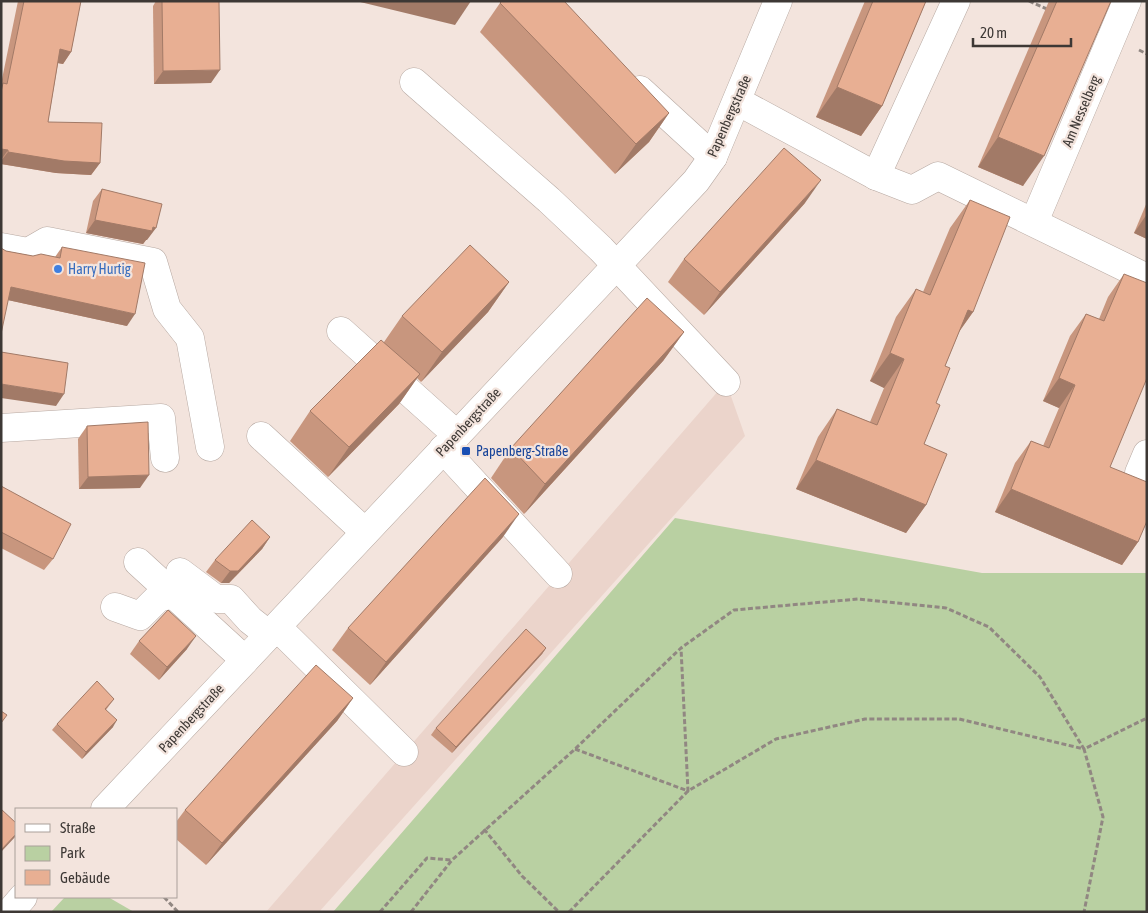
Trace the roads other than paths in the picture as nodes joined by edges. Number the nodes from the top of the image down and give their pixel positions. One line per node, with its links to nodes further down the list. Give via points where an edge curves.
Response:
1 (778, 1): 6 (street, Papenbergstraße)
2 (956, 1): 8 (street)
3 (1128, 1): 9 (street, Am Nesselberg)
4 (622, 74): 7 (street)
5 (414, 82): 11 (street, via 549,200)
6 (736, 101): 7 (street, Papenbergstraße); 8 (street)
7 (713, 157): 11 (street, Papenbergstraße, via 696,181)
8 (876, 176): 9 (street, via 912,190 938,176)
9 (1034, 222): 12 (street)
10 (1, 247): 18 (street, via 28,252 47,241 154,262 166,309 190,338)
11 (615, 265): 14 (street); 17 (street, Papenbergstraße)
12 (1147, 278)
13 (342, 331): 17 (street)
14 (726, 382)
15 (1, 428): 19 (street, via 161,418)
16 (262, 436): 20 (street)
17 (450, 441): 20 (street, Papenbergstraße); 22 (street)
18 (210, 447)
19 (165, 458)
20 (365, 532): 25 (street, Papenbergstraße)
21 (138, 562): 23 (street)
22 (558, 574)
23 (177, 583): 24 (street, via 140,616); 25 (street, via 216,599 231,599 250,620); 26 (street)
24 (115, 607)
25 (273, 631): 26 (street, Papenbergstraße); 27 (street)
26 (245, 660): 28 (street, Papenbergstraße)
27 (404, 752)
28 (106, 808)
29 (22, 898): 30 (street)
30 (10, 912)

